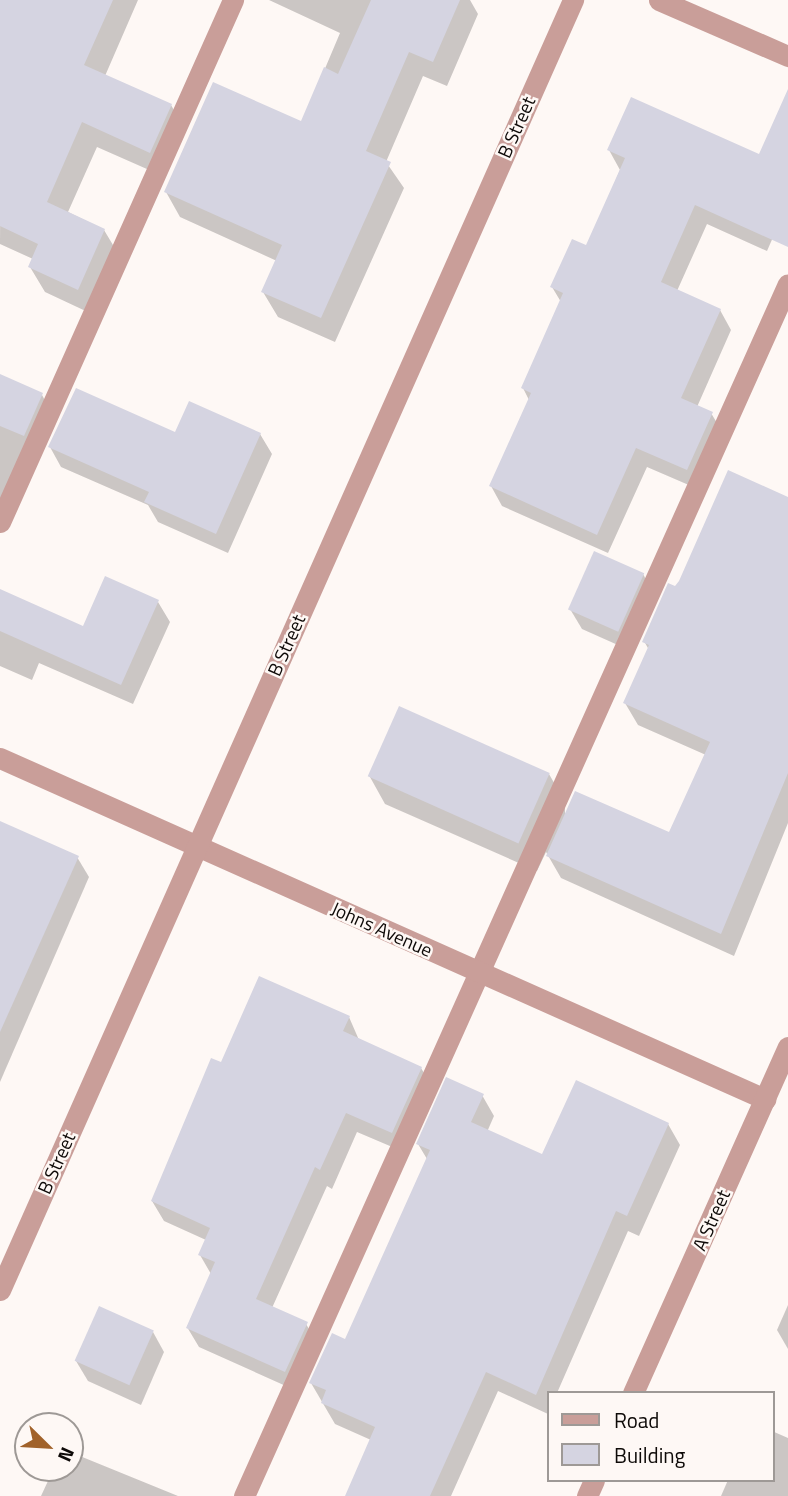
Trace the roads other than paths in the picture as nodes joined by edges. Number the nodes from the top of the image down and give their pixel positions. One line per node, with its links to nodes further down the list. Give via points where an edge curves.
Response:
1 (233, 0): 6 (street)
2 (572, 0): 8 (street, B Street)
3 (659, 0): 4 (street)
4 (788, 56)
5 (788, 284): 9 (street)
6 (0, 522)
7 (0, 758): 8 (street, Johns Avenue)
8 (197, 846): 9 (street, Johns Avenue); 12 (street, B Street)
9 (479, 972): 11 (street, Johns Avenue); 14 (street)
10 (788, 1047): 11 (street, A Street)
11 (765, 1100): 13 (street, A Street)
12 (0, 1290)
13 (634, 1391)
14 (244, 1496)

